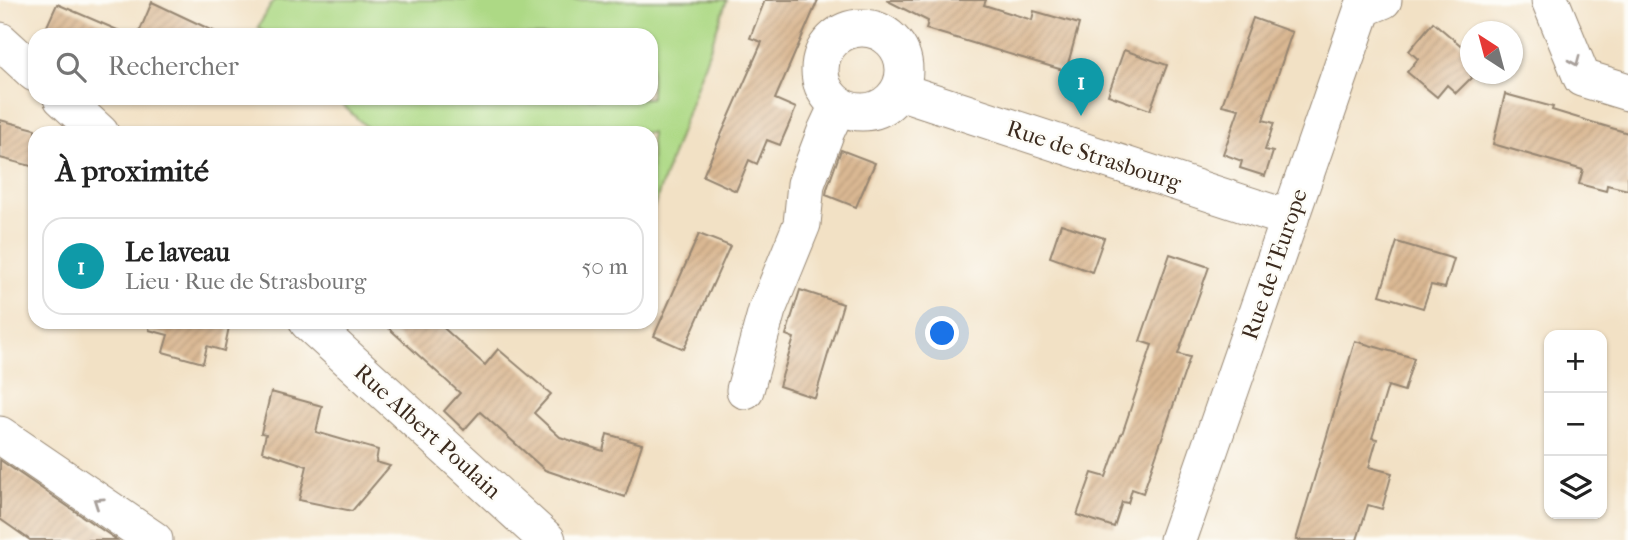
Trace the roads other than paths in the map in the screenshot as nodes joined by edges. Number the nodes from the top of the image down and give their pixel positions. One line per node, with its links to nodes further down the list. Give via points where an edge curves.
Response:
1 (1550, 0): 6 (street, one-way to 6, via 1583,78)
2 (1373, 4): 10 (street, Rue de l'Europe)
3 (0, 41): 4 (street)
4 (28, 67)
5 (898, 91): 7 (street, via 878,109 864,112); 7 (street, via 904,78 899,51 880,32 853,29 840,35 822,56 822,83); 10 (street, Rue de Strasbourg)
6 (1628, 93)
7 (838, 104): 12 (street, via 806,184 803,224 767,310)
8 (70, 105): 9 (street)
9 (92, 126)
10 (1290, 219): 16 (street, Rue de l'Europe)
11 (316, 329): 15 (street, Rue Albert Poulain)
12 (745, 390)
13 (0, 435): 14 (street, one-way to 13)
14 (154, 540)
15 (547, 540)
16 (1178, 540)

